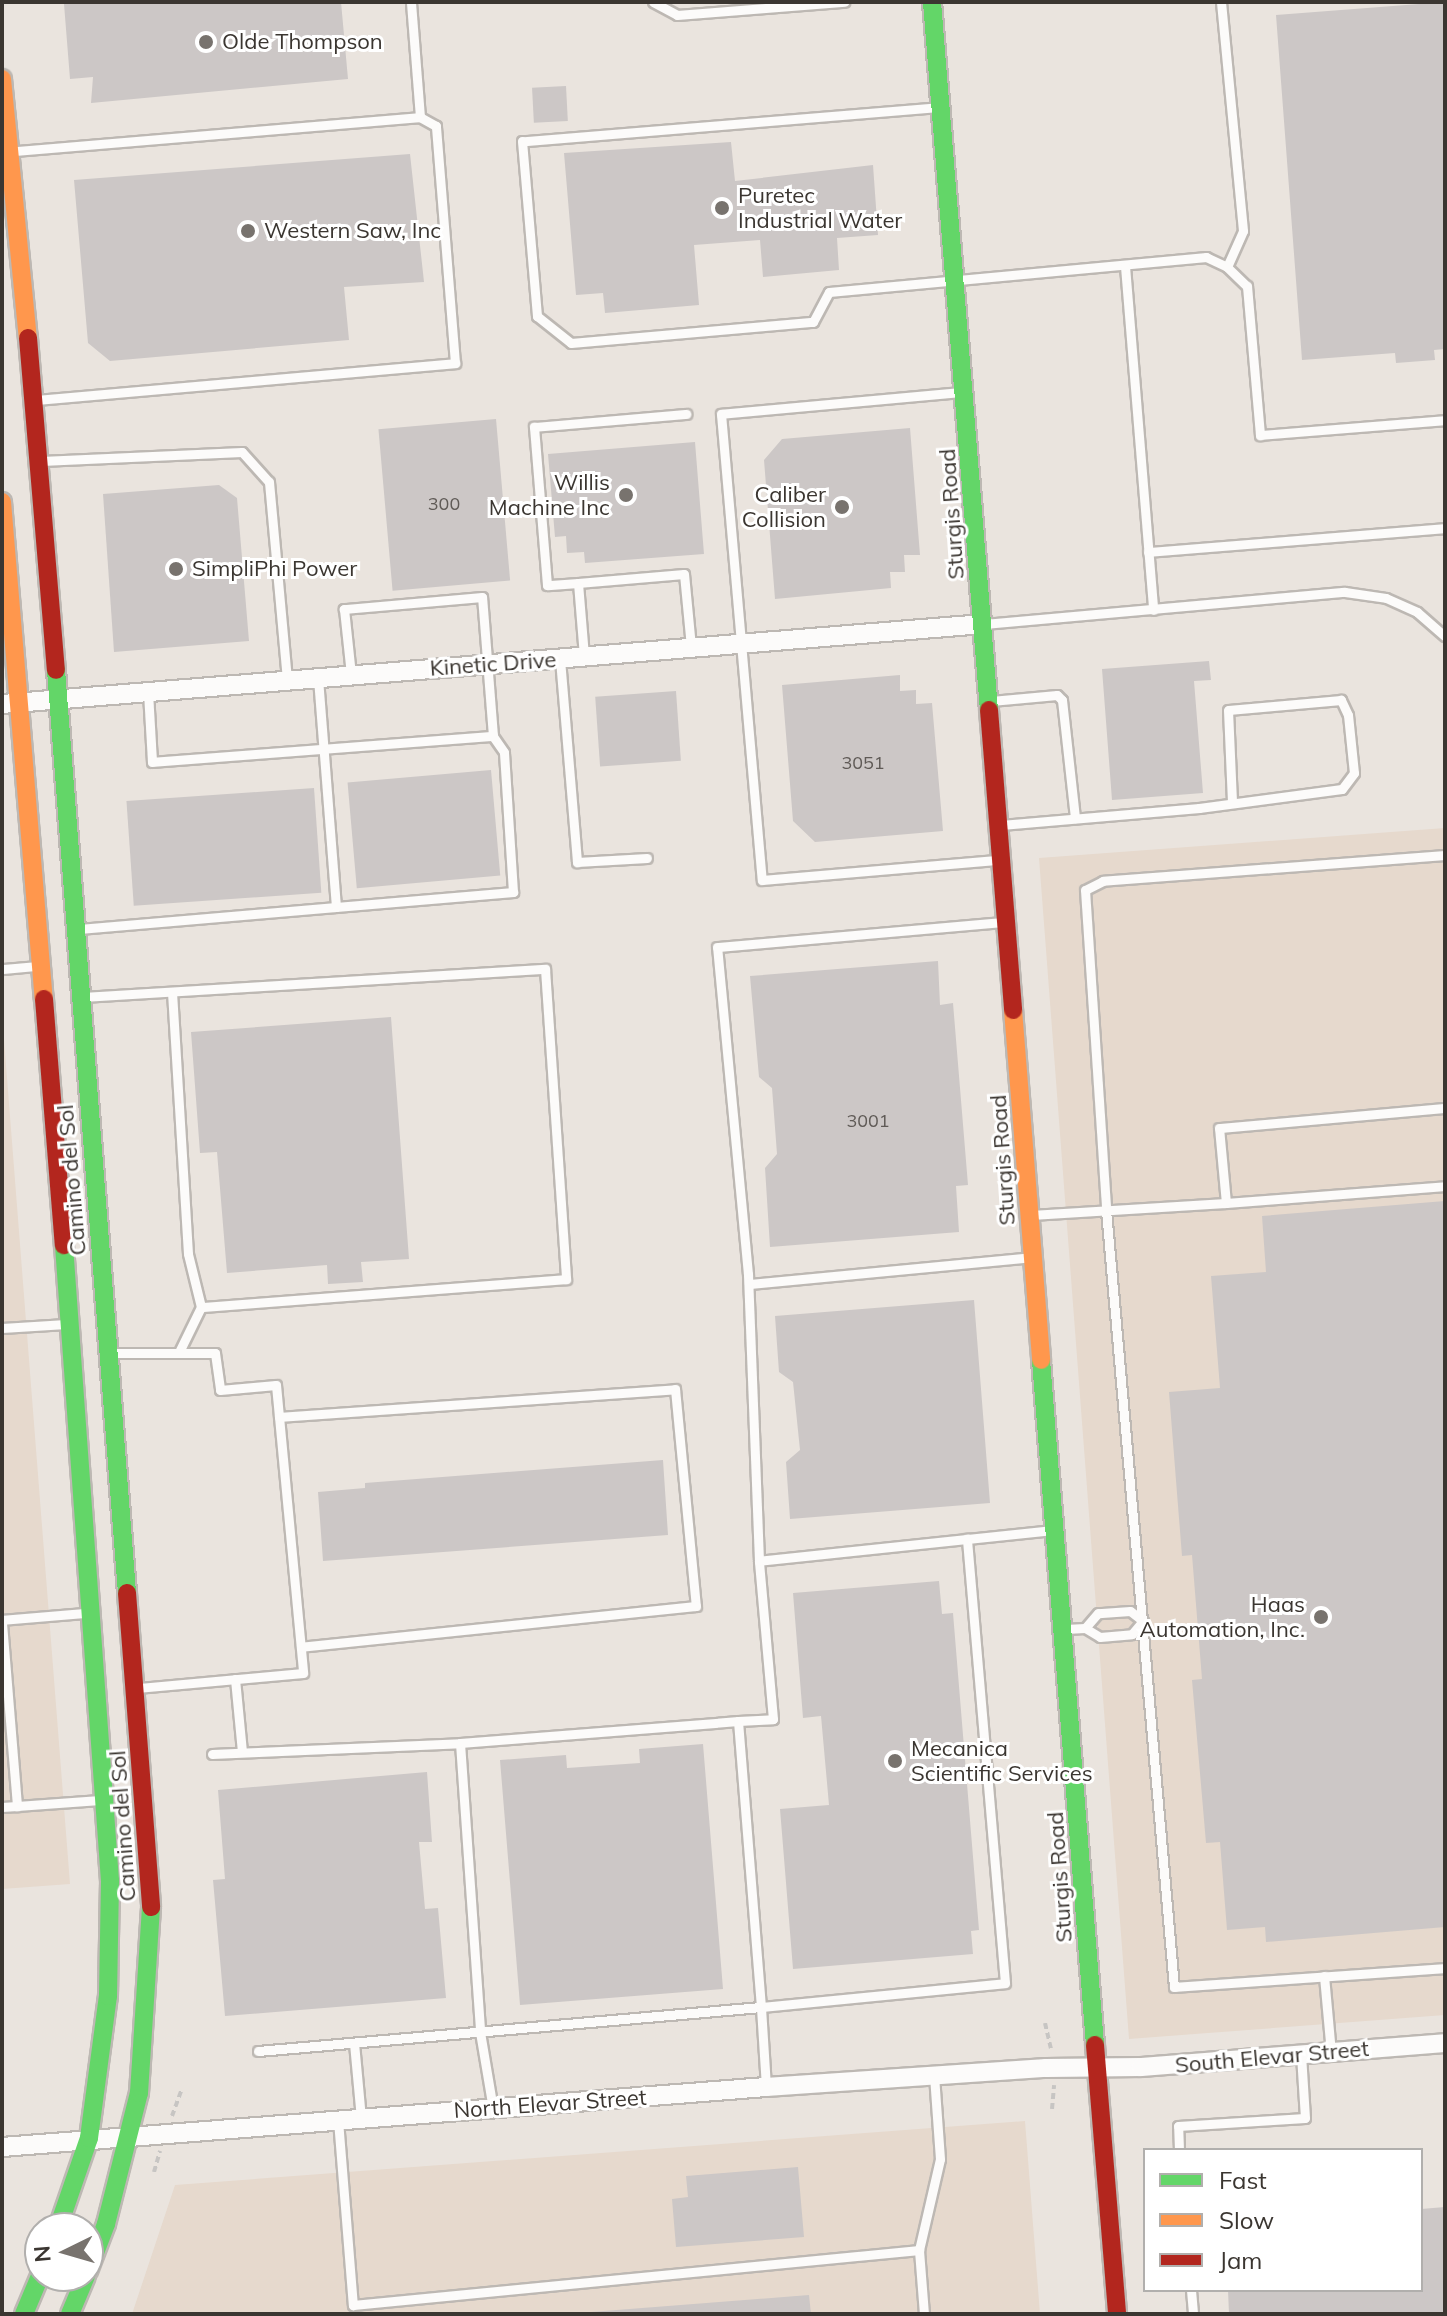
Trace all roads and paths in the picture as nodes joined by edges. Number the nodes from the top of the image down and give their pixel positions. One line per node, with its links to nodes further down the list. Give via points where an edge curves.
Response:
1 (411, 2): 8 (lane)
2 (653, 2): 3 (lane, via 677,15)
3 (844, 2)
4 (932, 2): 7 (street, Sturgis Road)
5 (1221, 2): 11 (lane, via 1243,231)
6 (2, 79): 9 (street, Camino del Sol)
7 (942, 107): 12 (street, Sturgis Road); 12 (lane, via 522,141 537,316 571,343 783,325 813,322 829,292)
8 (420, 117): 9 (lane); 14 (lane, via 436,126 455,363)
9 (7, 151): 14 (street, Camino del Sol)
10 (1125, 266): 11 (lane, via 1206,257); 12 (lane); 20 (lane)
11 (1227, 267): 16 (lane, via 1247,286 1260,435)
12 (957, 279): 13 (street, Sturgis Road)
13 (966, 392): 23 (street, Sturgis Road); 25 (lane, via 721,414)
14 (32, 400): 17 (street, Camino del Sol)
15 (686, 414): 21 (lane, via 534,427 547,585)
16 (1445, 420)
17 (38, 461): 32 (lane, via 242,452 269,482); 34 (street, Camino del Sol)
18 (2, 502): 36 (street, Camino del Sol)
19 (1445, 528): 20 (lane)
20 (1148, 552): 22 (lane)
21 (578, 583): 26 (lane, via 684,574); 27 (lane)
22 (1153, 610): 23 (lane); 24 (lane, via 1345,592 1386,598 1417,612)
23 (984, 624): 25 (street, Kinetic Drive); 35 (street, Sturgis Road)
24 (1445, 636)
25 (740, 643): 26 (street, Kinetic Drive); 44 (lane, via 762,880)
26 (691, 647): 27 (street, Kinetic Drive)
27 (584, 656): 28 (street, Kinetic Drive)
28 (560, 659): 29 (street, Kinetic Drive); 43 (lane, via 577,862)
29 (487, 664): 30 (street, Kinetic Drive); 30 (lane, via 482,597 344,609); 37 (lane)
30 (351, 675): 31 (street, Kinetic Drive)
31 (318, 677): 32 (street, Kinetic Drive); 38 (lane)
32 (287, 679): 33 (street, Kinetic Drive)
33 (147, 690): 34 (street, Kinetic Drive); 38 (lane, via 152,762)
34 (58, 697): 36 (street, Kinetic Drive); 47 (street, Camino del Sol)
35 (991, 701): 40 (lane, via 1057,695 1062,700); 41 (street, Sturgis Road)
36 (11, 702): 48 (street, Camino del Sol)
37 (493, 736): 38 (lane); 45 (lane, via 504,752 513,892)
38 (323, 749): 45 (lane)
39 (1232, 802): 39 (lane, via 1348,786 1354,773 1348,715 1341,700 1228,710); 40 (lane)
40 (1075, 818): 41 (lane)
41 (1001, 825): 44 (street, Sturgis Road)
42 (1445, 855): 55 (lane, via 1103,881 1085,890)
43 (647, 858)
44 (1004, 860): 46 (street, Sturgis Road)
45 (336, 907): 47 (lane)
46 (1009, 922): 56 (street, Sturgis Road); 58 (lane, via 717,947)
47 (76, 930): 51 (street, Camino del Sol)
48 (42, 966): 49 (lane); 60 (street, Camino del Sol)
49 (2, 969)
50 (172, 992): 51 (lane); 59 (lane, via 188,1254); 59 (lane, via 545,969 566,1279)
51 (81, 997): 63 (street, Camino del Sol)
52 (1445, 1108): 54 (lane, via 1219,1128)
53 (1445, 1186): 54 (lane)
54 (1226, 1203): 55 (lane)
55 (1106, 1210): 56 (lane); 71 (lane)
56 (1031, 1215): 57 (street, Sturgis Road)
57 (1035, 1257): 58 (lane); 66 (street, Sturgis Road)
58 (749, 1284): 68 (lane)
59 (201, 1307): 62 (lane)
60 (69, 1324): 61 (lane); 64 (street, Camino del Sol)
61 (2, 1328)
62 (179, 1352): 63 (lane); 65 (lane, via 215,1353 220,1390 276,1385)
63 (110, 1353): 64 (street); 76 (street, Camino del Sol)
64 (73, 1356): 69 (street, Camino del Sol)
65 (279, 1417): 74 (lane); 74 (lane, via 675,1389 695,1591 696,1606)
66 (1057, 1529): 67 (lane); 73 (street, Sturgis Road)
67 (967, 1539): 68 (lane); 86 (lane, via 1005,1983)
68 (759, 1561): 77 (lane, via 773,1719)
69 (89, 1613): 70 (lane); 81 (street, Camino del Sol)
70 (2, 1621): 82 (lane)
71 (1143, 1621): 72 (lane, via 1132,1634 1100,1637); 72 (lane, via 1130,1611 1098,1613); 85 (lane, via 1174,1987)
72 (1085, 1628): 73 (lane)
73 (1065, 1629): 93 (street, Sturgis Road)
74 (301, 1647): 75 (lane, via 303,1673)
75 (235, 1679): 76 (lane); 79 (lane)
76 (137, 1688): 99 (street, Camino del Sol, via 153,1930 149,2018)
77 (738, 1721): 78 (lane); 86 (lane)
78 (460, 1743): 79 (lane); 87 (lane)
79 (242, 1752): 80 (lane)
80 (212, 1754)
81 (103, 1800): 82 (lane); 100 (street, Camino del Sol, via 110,1933)
82 (17, 1806): 83 (lane)
83 (2, 1807)
84 (1445, 1968): 85 (lane)
85 (1324, 1976): 91 (lane)
86 (761, 2007): 87 (lane); 95 (lane)
87 (480, 2032): 88 (lane); 96 (lane)
88 (354, 2043): 90 (lane); 97 (lane)
89 (1445, 2043): 91 (street, South Elevar Street)
90 (258, 2051)
91 (1331, 2053): 92 (street, South Elevar Street)
92 (1301, 2055): 93 (street, South Elevar Street); 102 (lane, via 1305,2118 1178,2126)
93 (1099, 2067): 94 (street, North Elevar Street); 112 (street, Sturgis Road)
94 (934, 2075): 95 (street, North Elevar Street); 105 (lane, via 940,2159)
95 (766, 2087): 96 (street, North Elevar Street)
96 (493, 2109): 97 (street, North Elevar Street)
97 (361, 2118): 98 (street, North Elevar Street)
98 (338, 2120): 99 (street, North Elevar Street); 105 (lane, via 353,2305)
99 (130, 2136): 100 (street, North Elevar Street); 104 (street, Camino del Sol)
100 (89, 2138): 101 (street, North Elevar Street); 103 (street, Camino del Sol)
101 (2, 2147)
102 (1179, 2148)
103 (64, 2212)
104 (104, 2219)
105 (919, 2250): 111 (lane)
106 (33, 2292): 109 (street)
107 (79, 2292): 110 (street, Camino del Sol)
108 (1191, 2292): 113 (lane)
109 (24, 2314)
110 (70, 2314)
111 (924, 2314)
112 (1117, 2314)
113 (1193, 2314)

